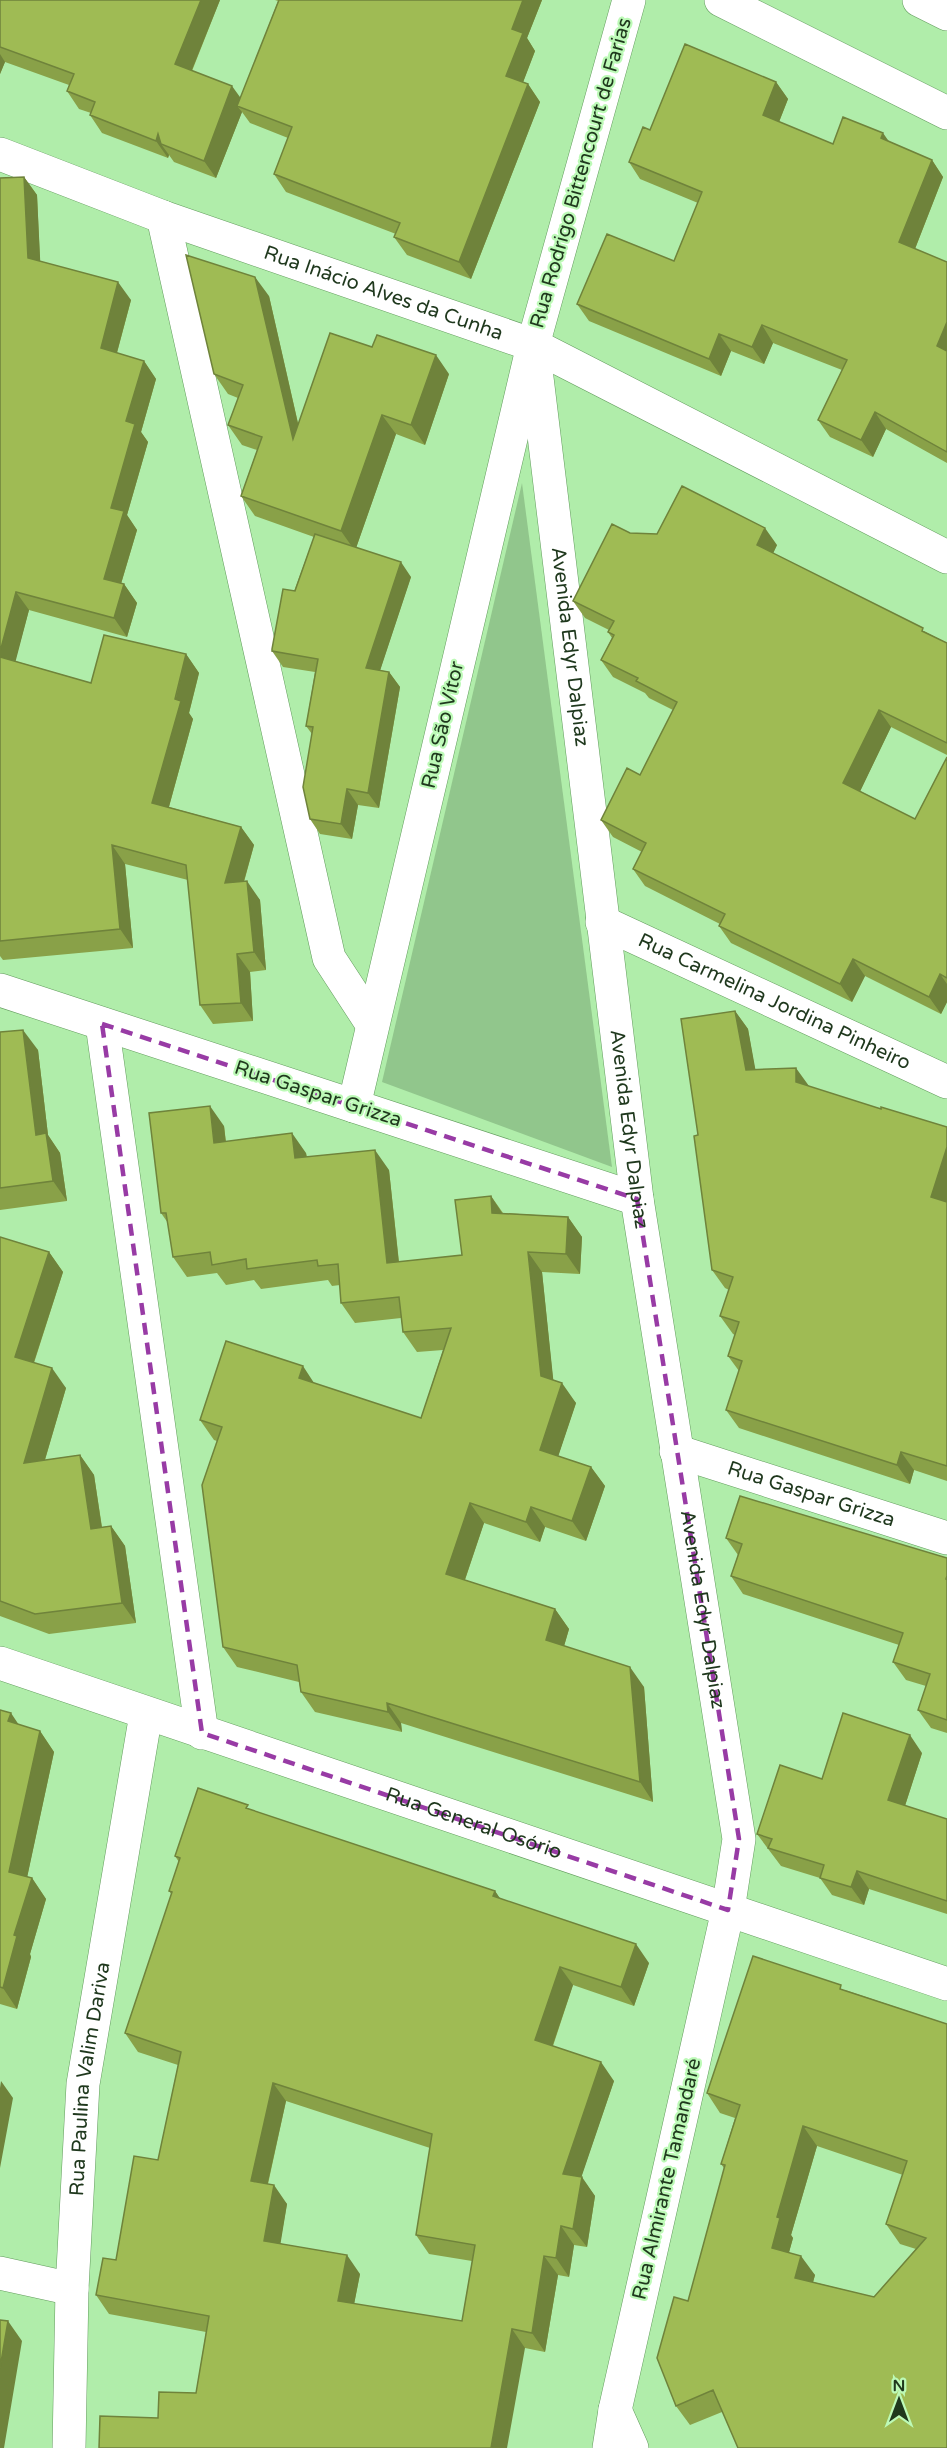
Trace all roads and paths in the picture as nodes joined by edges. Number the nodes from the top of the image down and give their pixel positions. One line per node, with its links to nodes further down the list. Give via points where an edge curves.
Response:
1 (629, 0): 8 (street, Rua Rodrigo Bittencourt de Farias)
2 (721, 0): 5 (street)
3 (919, 0): 4 (street)
4 (947, 14)
5 (947, 113)
6 (0, 154): 7 (street, Rua Inácio Alves da Cunha)
7 (162, 217): 8 (street, Rua Inácio Alves da Cunha); 13 (street, via 329,958)
8 (533, 345): 9 (street, Rua Inácio Alves da Cunha); 10 (street, Avenida Edyr Dalpiaz); 13 (street, Rua São Vítor)
9 (947, 557)
10 (602, 922): 14 (street, Rua Carmelina Jordina Pinheiro); 16 (street, Avenida Edyr Dalpiaz)
11 (0, 990): 12 (street, Rua Gaspar Grizza)
12 (102, 1024): 15 (street, Rua Gaspar Grizza); 21 (street)
13 (372, 1024): 15 (street, Rua São Vítor)
14 (947, 1082)
15 (354, 1106): 16 (street, Rua Gaspar Grizza)
16 (637, 1199): 17 (street, Avenida Edyr Dalpiaz)
17 (676, 1451): 18 (street, Rua Gaspar Grizza); 22 (street, Avenida Edyr Dalpiaz, via 739,1839)
18 (947, 1538)
19 (0, 1663): 20 (street, Rua General Osório)
20 (146, 1714): 21 (street, Rua General Osório); 25 (street, Rua Paulina Valim Dariva, via 83,2084)
21 (202, 1733): 22 (street, Rua General Osório)
22 (728, 1910): 23 (street, Rua General Osório); 26 (street, Rua Almirante Tamandaré)
23 (947, 1984)
24 (0, 2273): 25 (street)
25 (72, 2289): 27 (street, Rua Paulina Valim Dariva)
26 (615, 2410): 28 (street, Rua Almirante Tamandaré); 29 (street)
27 (69, 2448)
28 (609, 2448)
29 (632, 2448)

